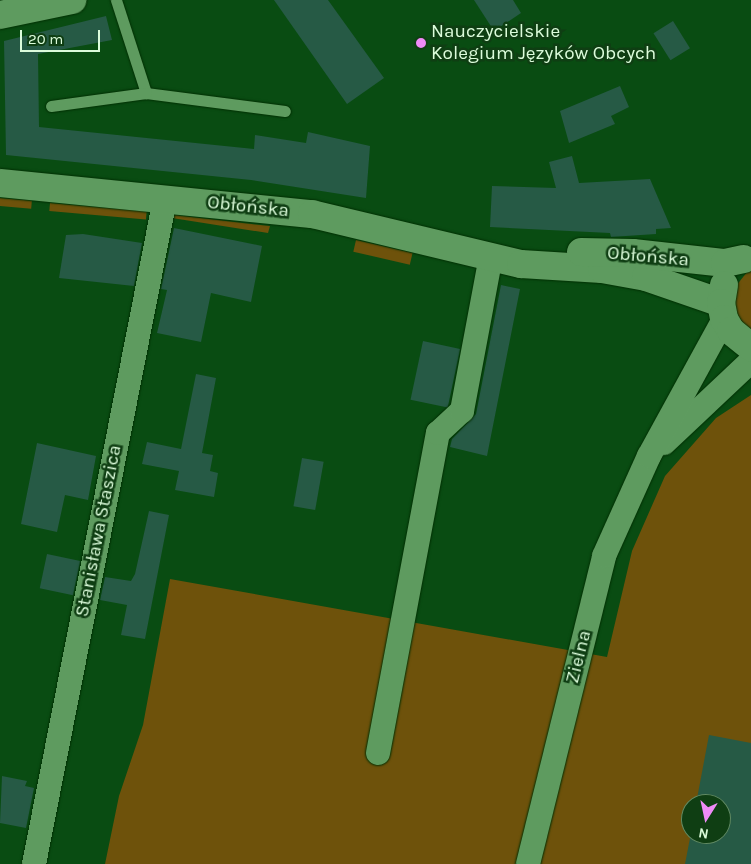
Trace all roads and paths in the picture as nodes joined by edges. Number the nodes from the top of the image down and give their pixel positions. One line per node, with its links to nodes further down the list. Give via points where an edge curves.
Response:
1 (72, 0): 3 (street)
2 (116, 0): 4 (lane)
3 (0, 15)
4 (146, 93): 5 (lane); 6 (lane)
5 (51, 106)
6 (285, 111)
7 (0, 183): 8 (street, Obłońska)
8 (165, 198): 9 (street, Obłońska, via 312,214); 16 (street, Stanisława Staszica)
9 (491, 256): 10 (street, Obłońska, via 595,252 725,263); 11 (street, Obłońska, via 521,264 602,269 646,277); 15 (street, via 462,411 438,433)
10 (747, 258): 11 (street, via 731,271)
11 (723, 311): 12 (street, via 731,331); 14 (street, Zielna)
12 (751, 347)
13 (751, 361): 14 (street, Zielna)
14 (649, 456): 17 (street, Zielna, via 604,556)
15 (378, 754)
16 (34, 864)
17 (528, 864)

